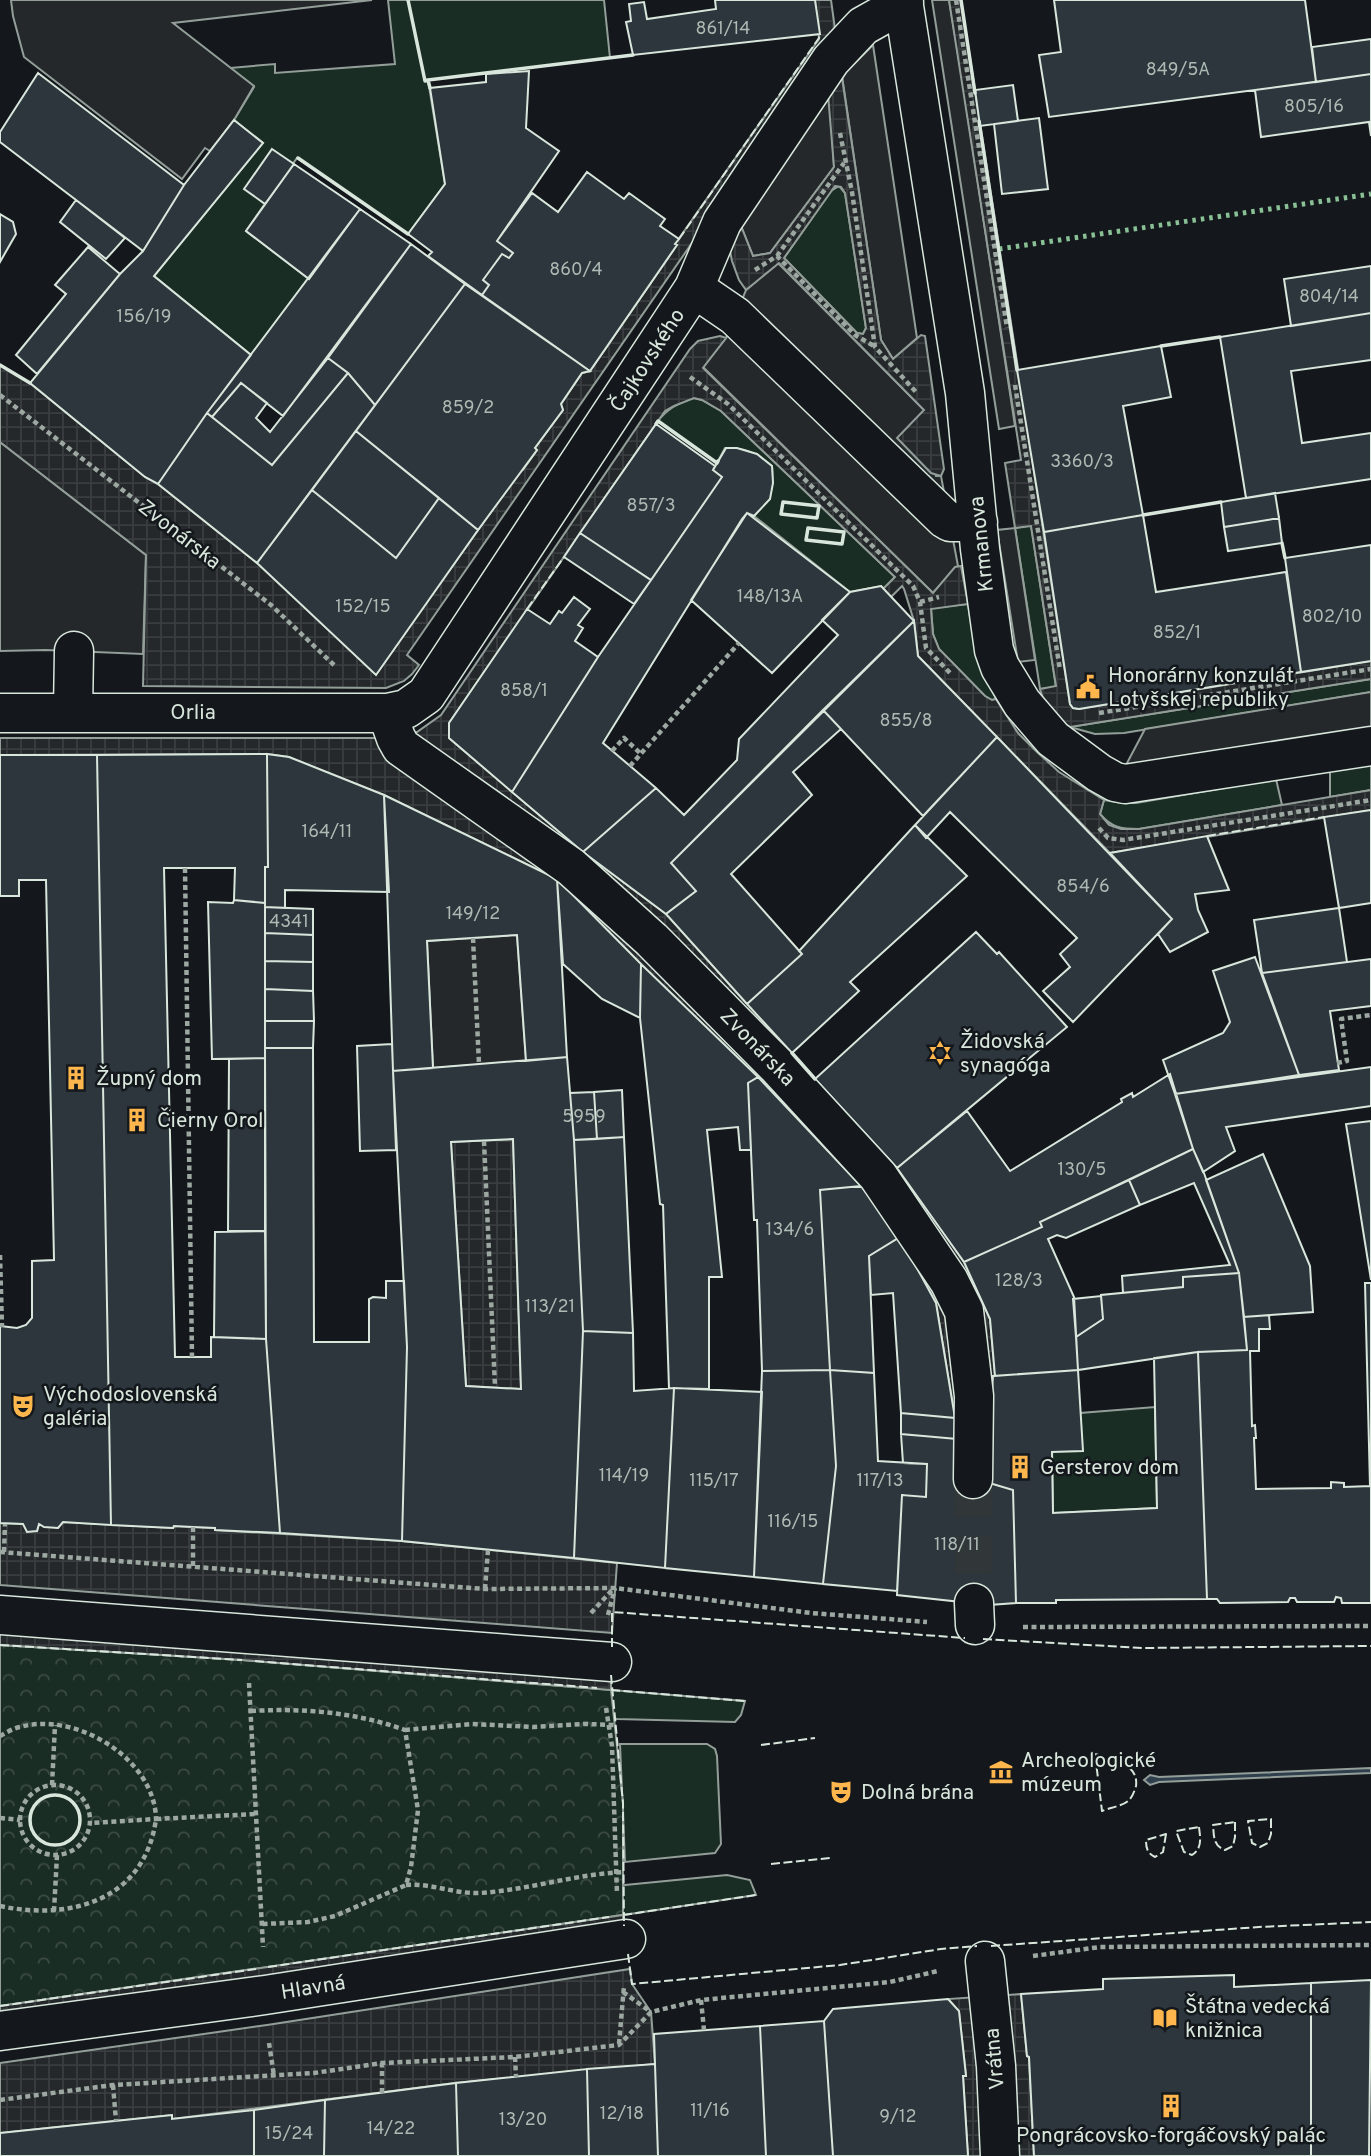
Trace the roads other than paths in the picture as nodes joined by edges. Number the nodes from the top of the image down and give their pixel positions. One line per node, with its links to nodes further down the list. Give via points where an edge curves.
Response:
1 (903, 2): 2 (street, Čajkovského, via 863,26 831,60 722,222); 3 (street, Krmanova, via 965,393)
2 (694, 288): 3 (street, via 735,316 945,519); 7 (street, Čajkovského, via 426,695 406,709)
3 (978, 522): 8 (street, Krmanova, via 1000,667 1029,713 1053,739 1115,782 1143,783)
4 (74, 651): 5 (street)
5 (73, 712): 6 (street, Orlia); 7 (street, Orlia)
6 (0, 713)
7 (387, 713): 9 (street, Zvonárska, via 401,747 571,867 652,940 878,1176 964,1311 974,1396)
8 (1371, 746)
9 (973, 1479)
10 (0, 1615): 11 (street)
11 (608, 1662)
12 (624, 1939): 14 (street, Hlavná)
13 (985, 1961): 15 (street, Vrátna)
14 (0, 2031)
15 (1000, 2156)

